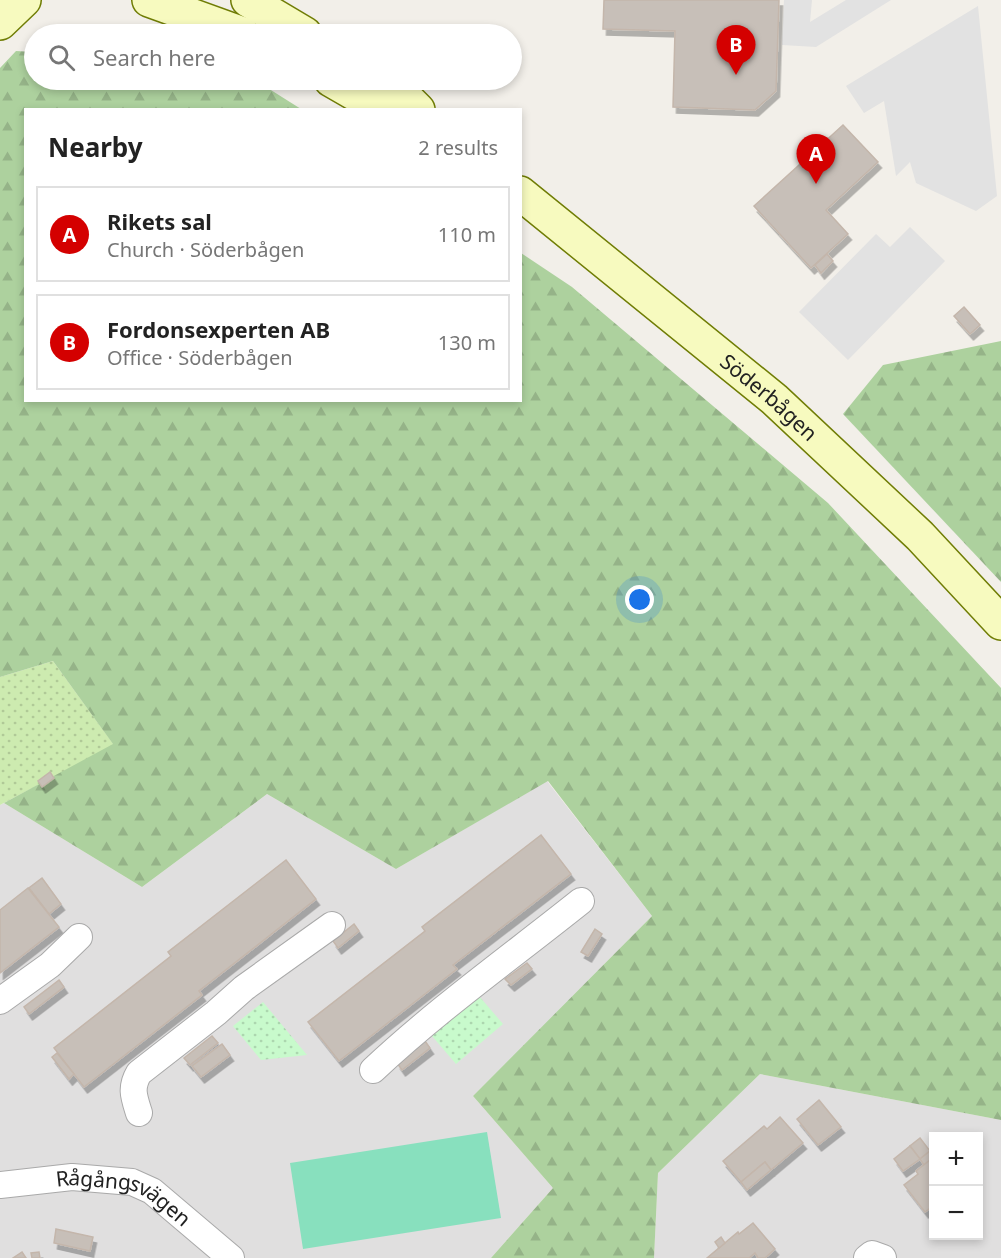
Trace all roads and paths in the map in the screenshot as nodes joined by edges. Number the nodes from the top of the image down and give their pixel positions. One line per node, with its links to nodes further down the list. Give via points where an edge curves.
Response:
1 (24, 0): 4 (street)
2 (149, 0): 5 (street)
3 (248, 0): 6 (street)
4 (0, 22)
5 (215, 24)
6 (288, 24)
7 (348, 90): 9 (street)
8 (394, 90): 10 (street)
9 (380, 108)
10 (416, 108)
11 (522, 195): 12 (street, Söderbågen, via 774,399 920,536)
12 (1001, 623)
13 (581, 901): 17 (street, via 454,1000)
14 (332, 925): 18 (street, via 244,988 139,1073 133,1083)
15 (79, 937): 16 (street, via 50,965)
16 (0, 1001)
17 (373, 1070)
18 (139, 1113)
19 (0, 1185): 20 (street, Rågångsvägen, via 72,1177 132,1182 152,1191)
20 (231, 1258)
21 (867, 1258): 22 (street, via 872,1254)
22 (883, 1258)

